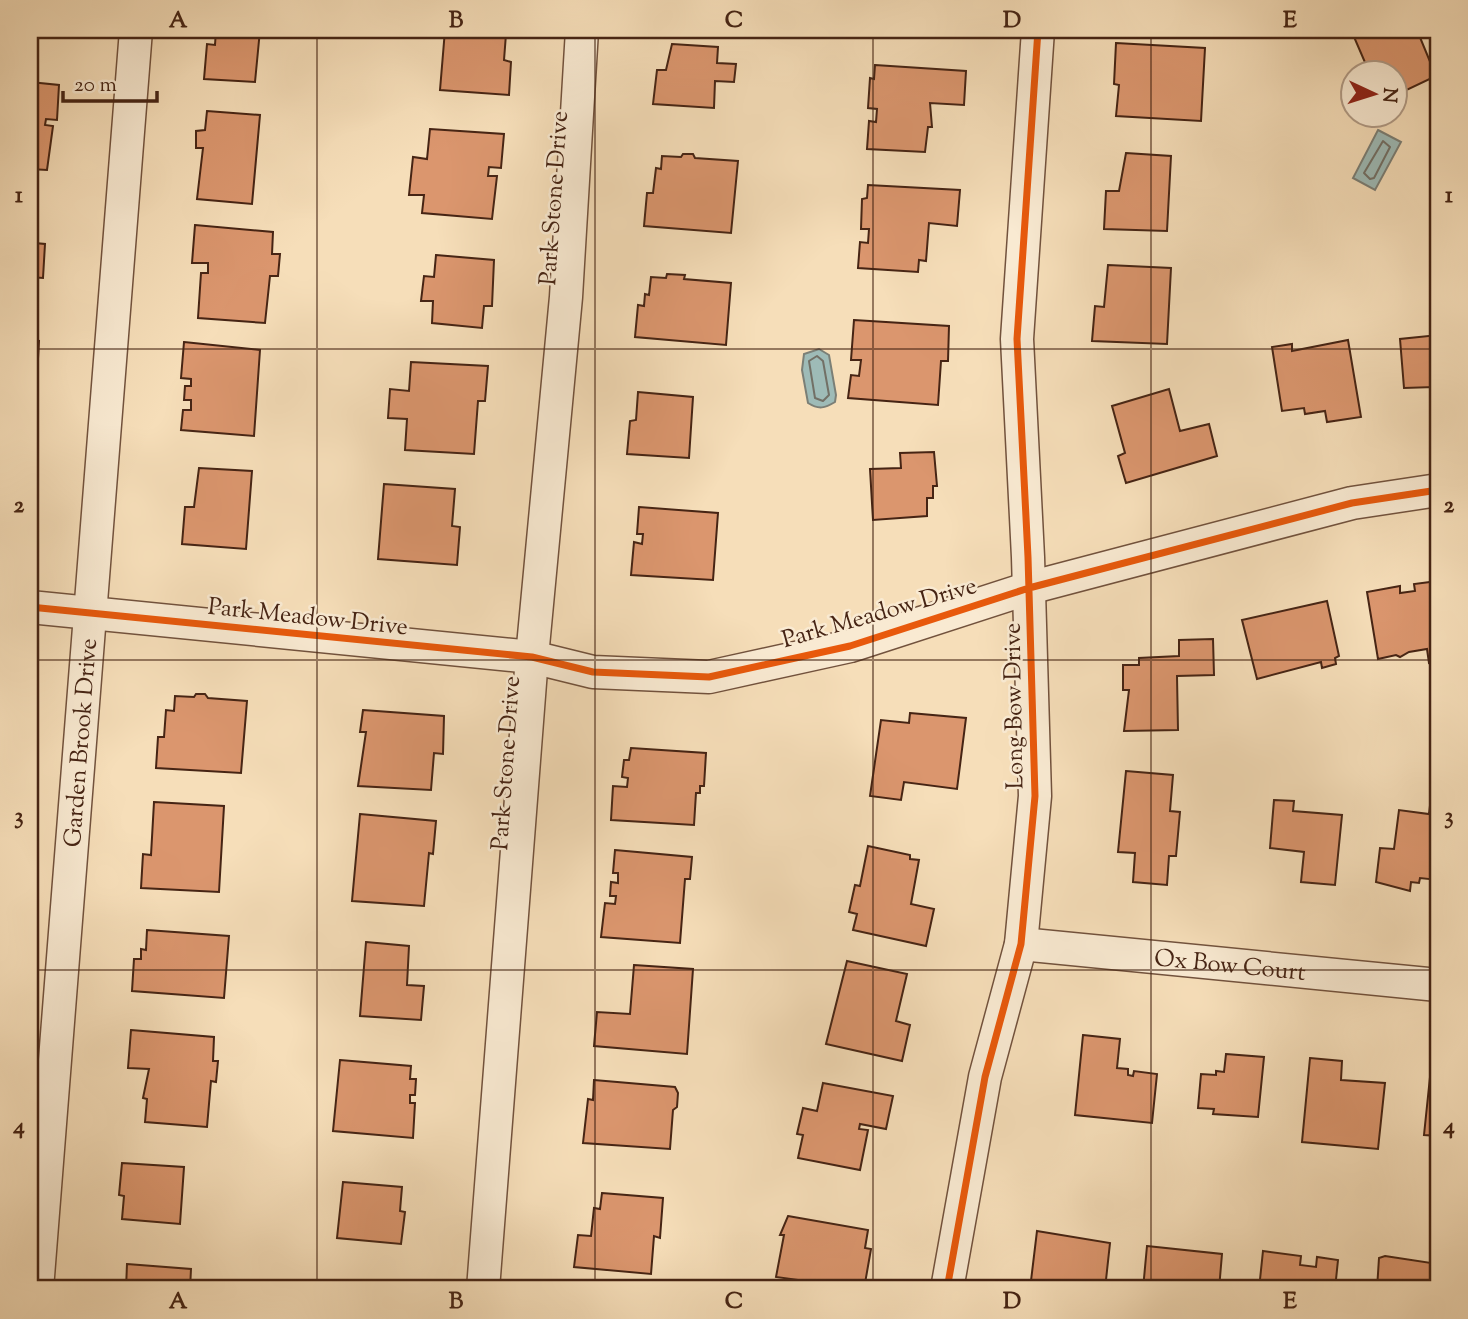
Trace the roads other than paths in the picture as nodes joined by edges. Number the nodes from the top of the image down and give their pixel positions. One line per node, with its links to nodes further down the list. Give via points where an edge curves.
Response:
1 (136, 30): 7 (street, Garden Brook Drive)
2 (582, 30): 8 (street, Park Stone Drive, via 566,297)
3 (1038, 30): 5 (street, Long Bow Drive, via 1017,339)
4 (1438, 490): 5 (street, Park Meadow Drive, via 1352,503)
5 (1029, 587): 8 (street, Park Meadow Drive, via 850,646 709,677 593,672); 9 (street, Long Bow Drive, via 1035,796)
6 (30, 607): 7 (street, Park Meadow Drive)
7 (89, 613): 8 (street, Park Meadow Drive); 11 (street, Garden Brook Drive)
8 (532, 657): 12 (street, Park Stone Drive)
9 (1021, 944): 10 (street, Ox Bow Court); 13 (street, Long Bow Drive, via 985,1077)
10 (1438, 985)
11 (37, 1289)
12 (483, 1289)
13 (947, 1289)

